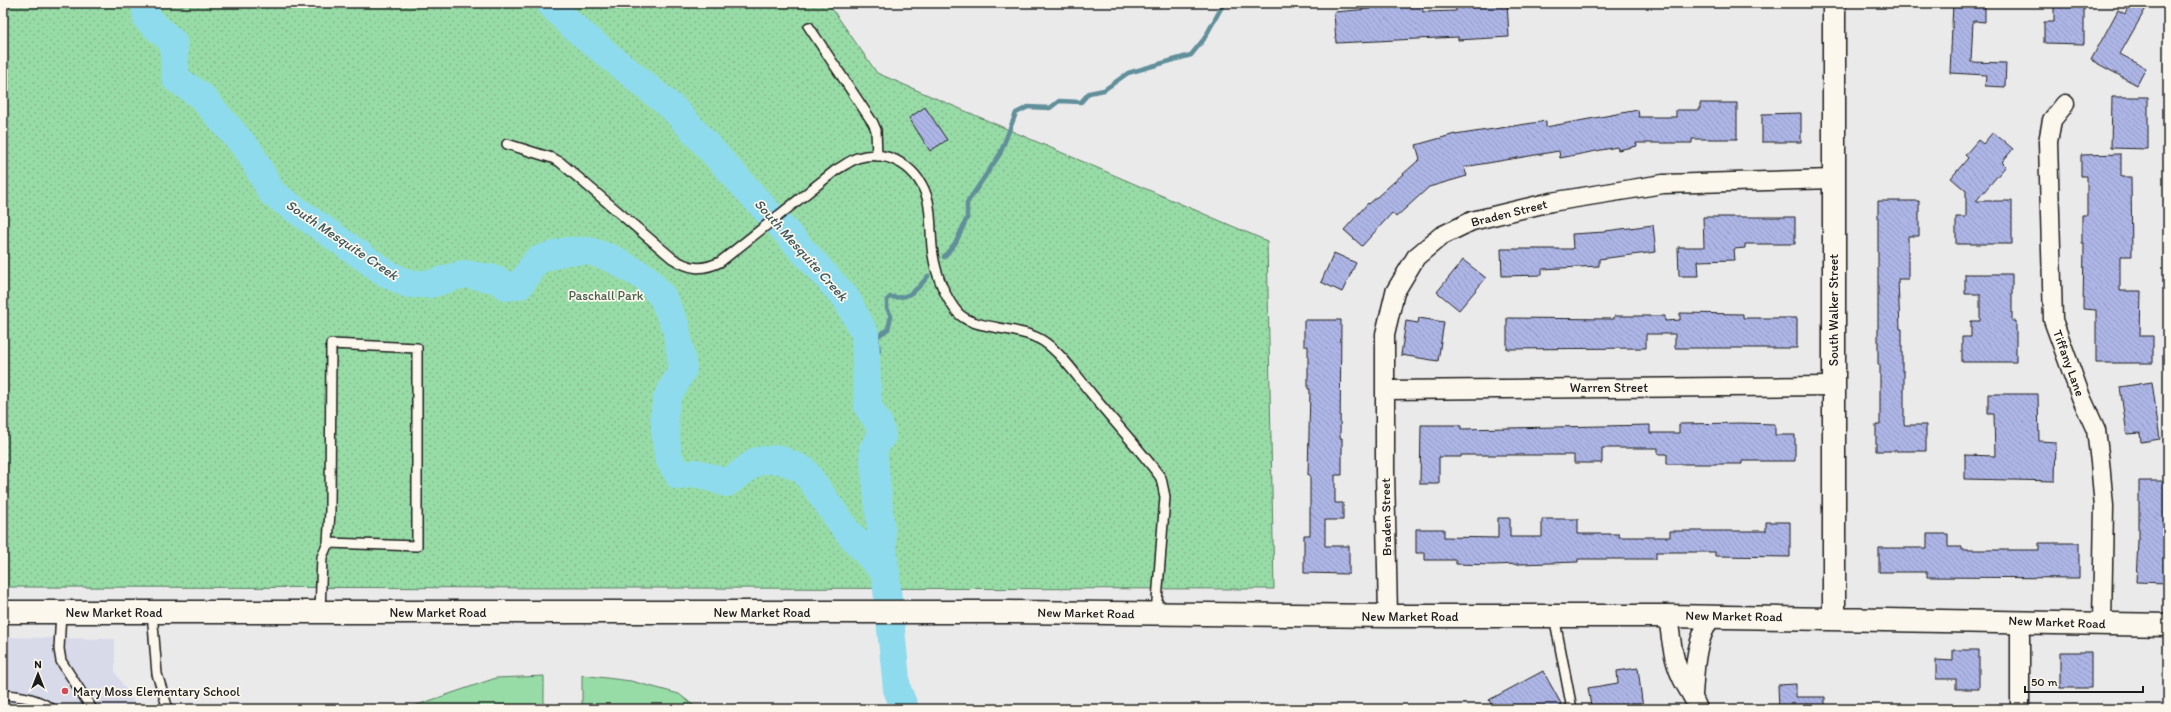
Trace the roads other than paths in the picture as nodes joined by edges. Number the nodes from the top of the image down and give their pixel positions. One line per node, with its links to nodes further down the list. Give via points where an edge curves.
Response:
1 (1834, 3): 6 (street, South Walker Street)
2 (809, 27): 5 (lane, via 872,122 876,130)
3 (2065, 104): 21 (street, Tiffany Lane, via 2052,120 2048,142 2053,320 2096,430 2104,506)
4 (507, 144): 5 (lane, via 560,162 672,258 690,268 698,269 720,262 836,170 858,158)
5 (877, 156): 14 (lane, via 890,157 904,164 916,175 924,189 928,201 936,268 951,303 959,314 971,321 1020,331 1044,342 1067,365 1161,478 1165,497)
6 (1833, 179): 7 (street, South Walker Street); 8 (street, Braden Street, via 1662,184 1551,202 1472,221 1441,236 1416,257 1395,292 1385,334)
7 (1833, 386): 8 (street, Warren Street); 19 (street, South Walker Street)
8 (1385, 390): 15 (street, Braden Street, via 1384,470)
9 (328, 543): 9 (lane, via 331,344 417,348 417,546); 13 (lane, via 322,557)
10 (3, 612): 11 (street, New Market Road)
11 (61, 612): 12 (street, New Market Road); 26 (lane, via 61,661)
12 (152, 612): 13 (street, New Market Road); 27 (lane, via 157,674)
13 (320, 612): 14 (street, New Market Road)
14 (1156, 614): 15 (street, New Market Road)
15 (1388, 616): 16 (street, New Market Road)
16 (1554, 616): 17 (street, New Market Road); 28 (lane)
17 (1668, 616): 18 (street, New Market Road); 24 (street, via 1675,659 1681,677)
18 (1712, 616): 19 (street, New Market Road); 24 (street, via 1702,631 1698,648)
19 (1834, 617): 20 (street, New Market Road)
20 (2020, 621): 21 (street, New Market Road); 29 (street)
21 (2102, 624): 22 (street, New Market Road)
22 (2168, 625)
23 (3, 695): 25 (lane, via 25,696 40,701)
24 (1696, 702)
25 (52, 709)
26 (92, 709)
27 (168, 709)
28 (1572, 709)
29 (2020, 709)

